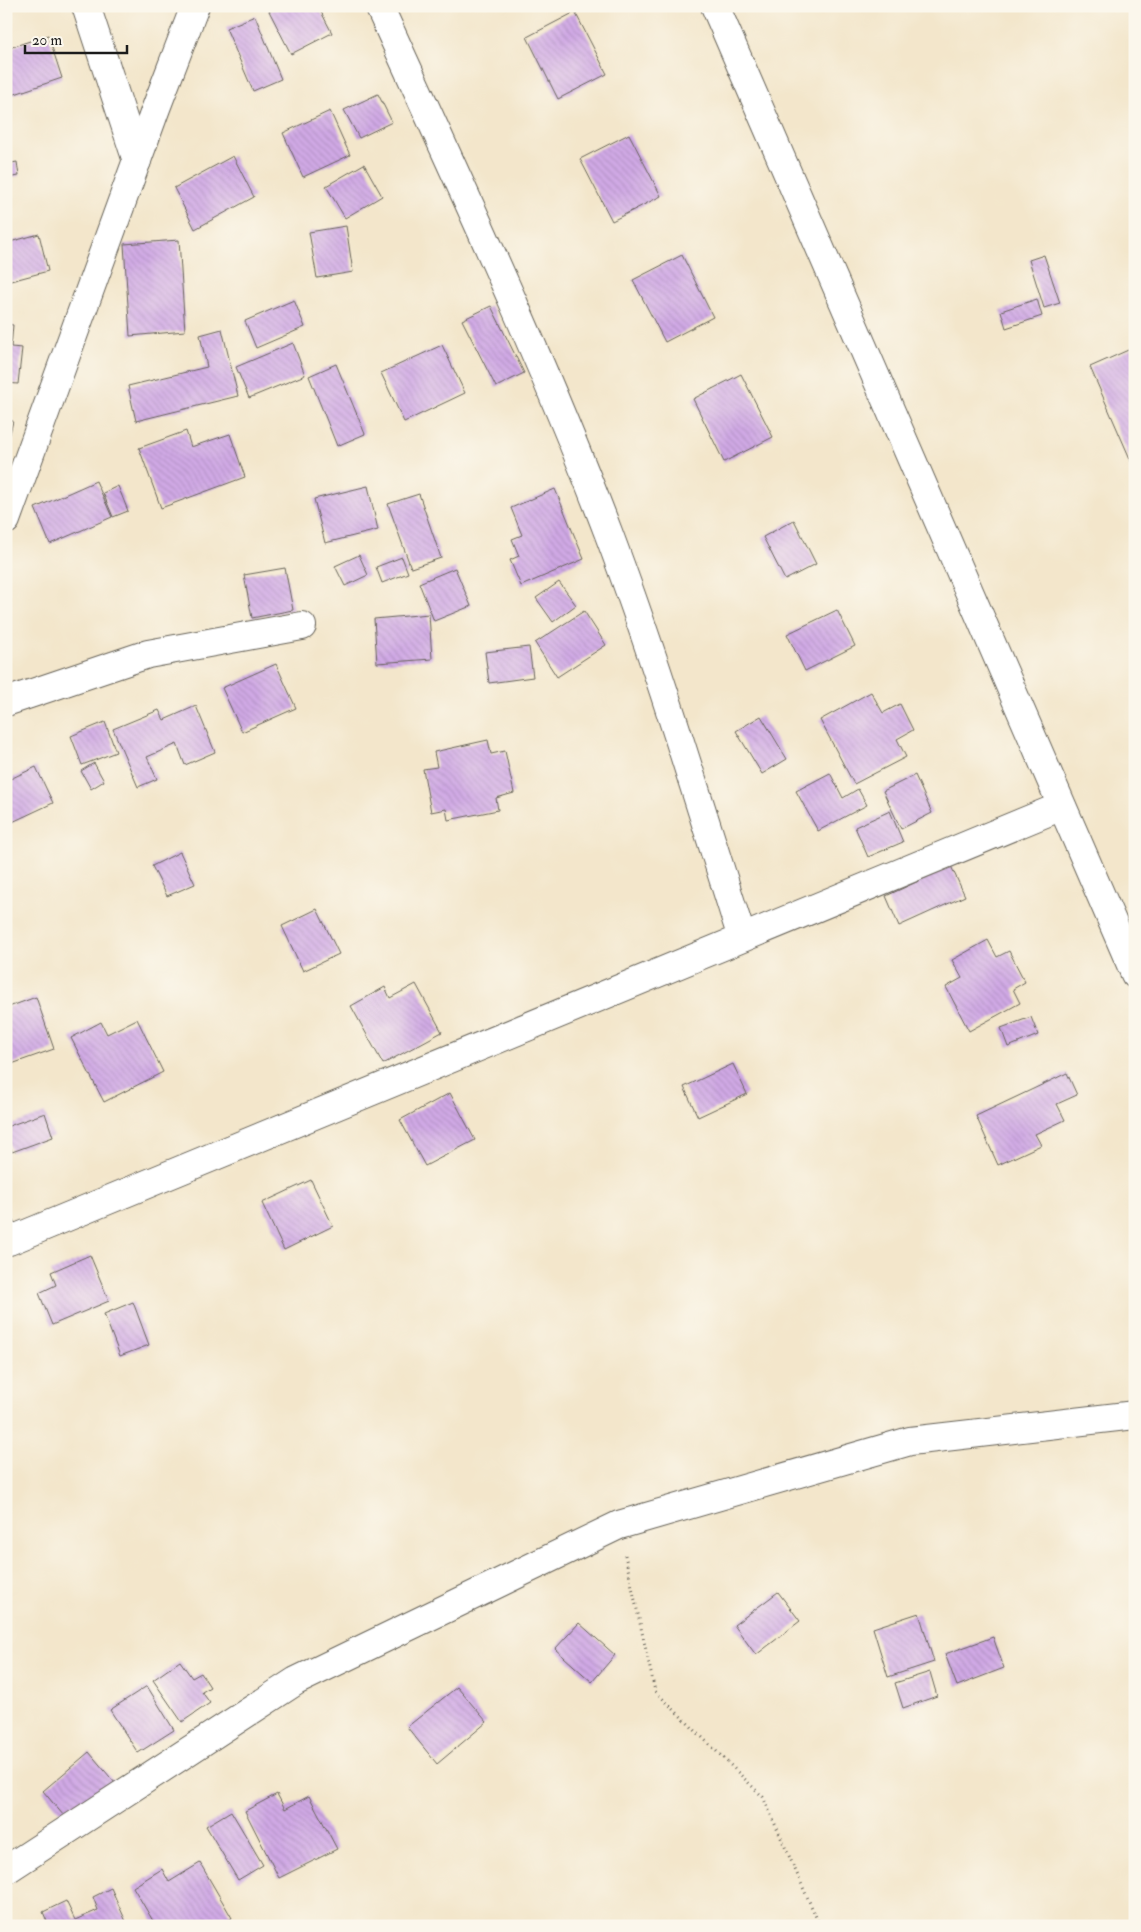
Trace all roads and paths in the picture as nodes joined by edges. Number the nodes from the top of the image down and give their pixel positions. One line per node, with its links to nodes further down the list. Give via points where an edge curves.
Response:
1 (86, 6): 5 (street)
2 (195, 6): 5 (street)
3 (379, 6): 10 (street, via 535,353 608,532 650,650)
4 (715, 6): 9 (street)
5 (138, 161): 6 (street)
6 (6, 520)
7 (302, 626): 8 (street, via 148,654)
8 (6, 702)
9 (1062, 806): 10 (street); 11 (street)
10 (742, 938): 12 (street)
11 (1135, 974)
12 (7, 1239)
13 (1135, 1416): 14 (street, via 910,1442)
14 (619, 1526): 15 (street, via 296,1681); 16 (path, via 655,1691 762,1797)
15 (6, 1870)
16 (820, 1926)

